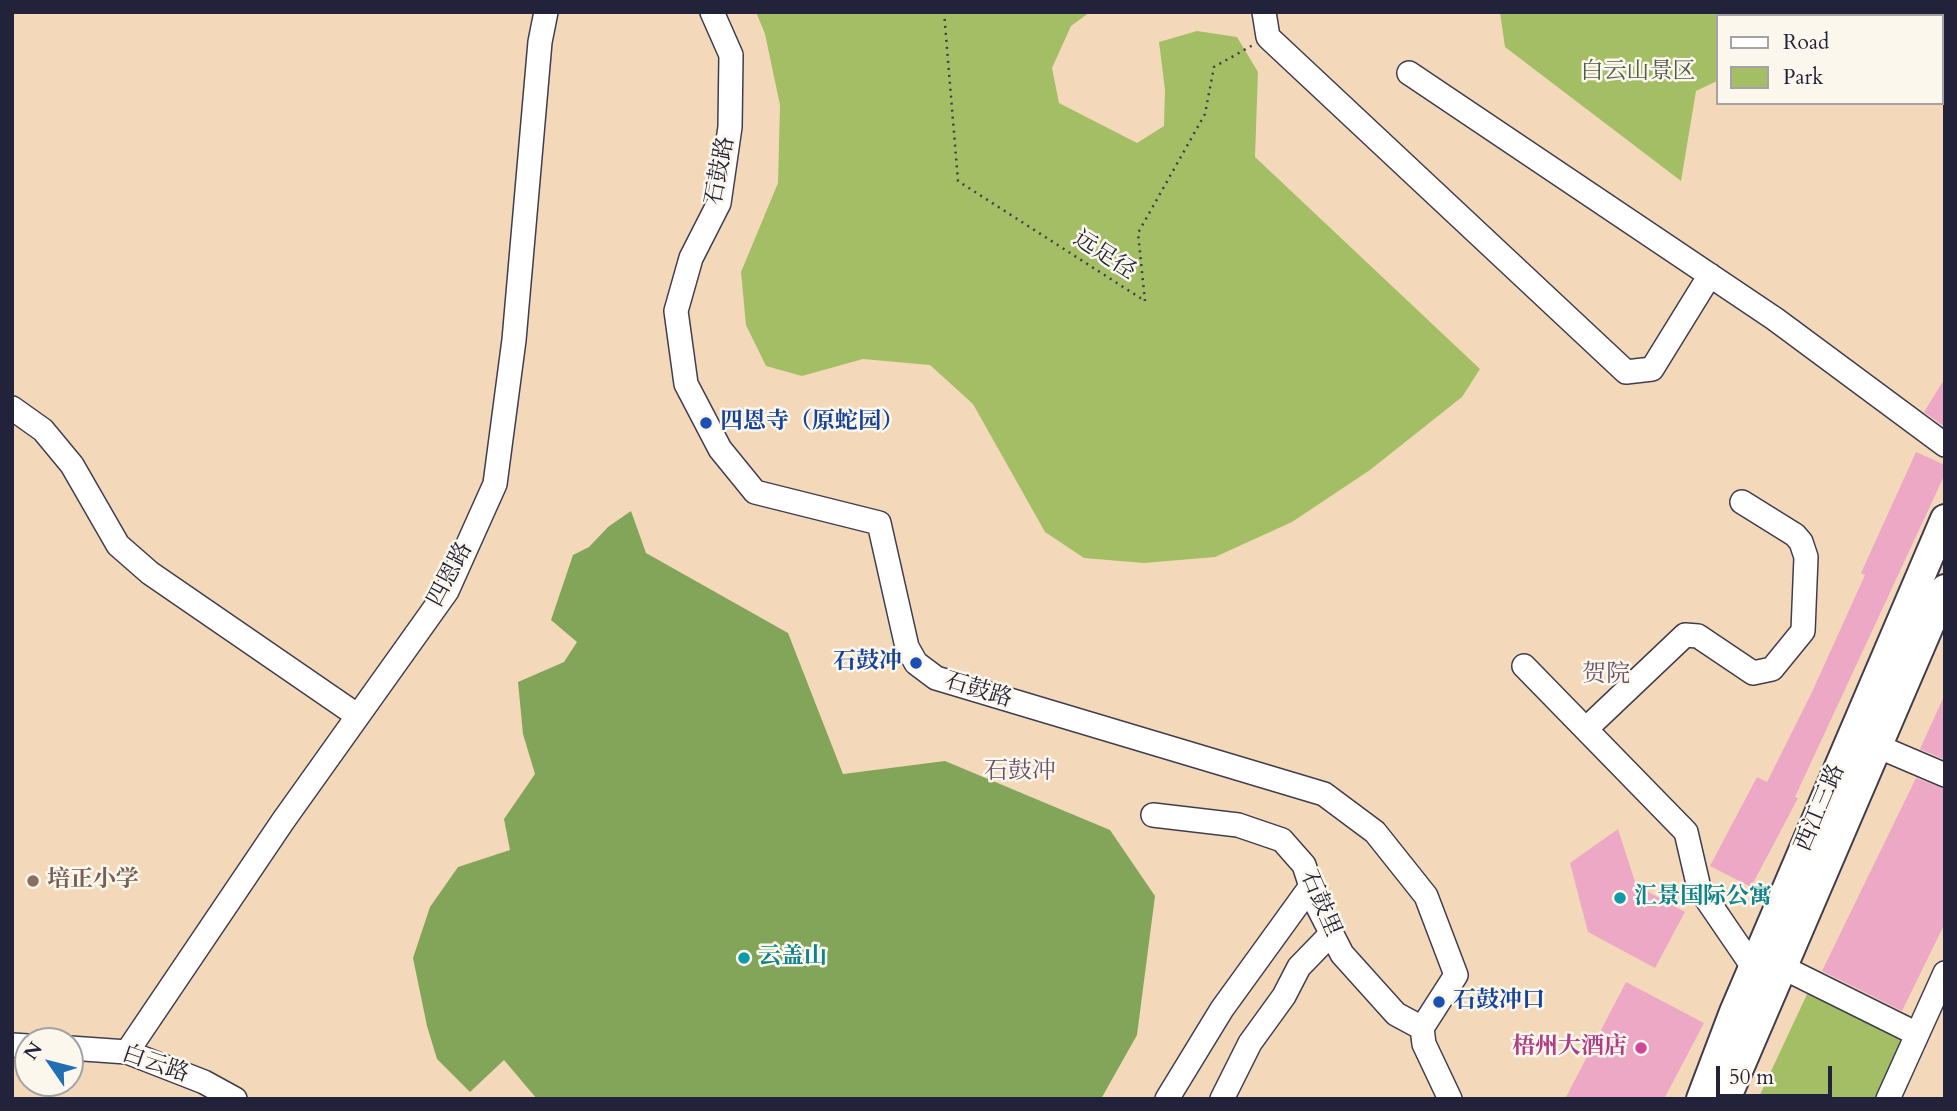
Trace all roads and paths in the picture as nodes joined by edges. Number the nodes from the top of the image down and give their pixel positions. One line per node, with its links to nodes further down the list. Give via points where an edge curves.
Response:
1 (547, 12): 14 (street, 四恩路, via 540,42 514,340 495,484 447,591)
2 (712, 12): 24 (street, 石鼓路, via 731,55 730,127 719,203 691,258 676,311 686,384 720,449 755,492 879,523 907,647 916,663 936,678 1324,794 1375,832 1426,896 1456,975)
3 (944, 12): 5 (path, 远足径, via 958,181 1145,301 1138,233 1205,114 1214,67)
4 (1264, 12): 5 (street)
5 (1268, 37): 7 (street, via 1626,372 1652,369)
6 (1409, 73): 7 (street)
7 (1710, 275): 9 (street)
8 (12, 408): 14 (street, via 43,430 72,465 118,545 150,573)
9 (1945, 445)
10 (1742, 502): 15 (street, via 1801,542 1806,557 1804,631 1772,669 1754,673 1698,636 1685,635)
11 (1945, 519): 21 (main road, 西江三路)
12 (1945, 589): 16 (main road, 西江三路)
13 (1524, 666): 15 (street)
14 (358, 716): 27 (street, 四恩路)
15 (1586, 729): 21 (street, via 1686,832 1699,888)
16 (1877, 746): 17 (street); 22 (main road, 西江三路)
17 (1945, 775)
18 (1153, 815): 19 (street, 石鼓里, via 1238,825 1282,840 1304,864)
19 (1311, 886): 20 (street, 石鼓里); 29 (street, via 1222,1009)
20 (1331, 934): 24 (street, 石鼓里, via 1342,954 1396,1014); 30 (street, via 1299,967 1250,1043)
21 (1753, 967): 32 (main road, 西江三路)
22 (1782, 967): 25 (street); 33 (main road, 西江三路)
23 (1945, 974): 25 (street)
24 (1423, 1028): 31 (street, via 1424,1044)
25 (1917, 1034): 34 (street)
26 (84, 1049): 27 (street, 白云路)
27 (127, 1052): 28 (street, 白云路)
28 (235, 1099)
29 (1167, 1099)
30 (1222, 1099)
31 (1450, 1099)
32 (1701, 1099)
33 (1726, 1099)
34 (1888, 1099)

